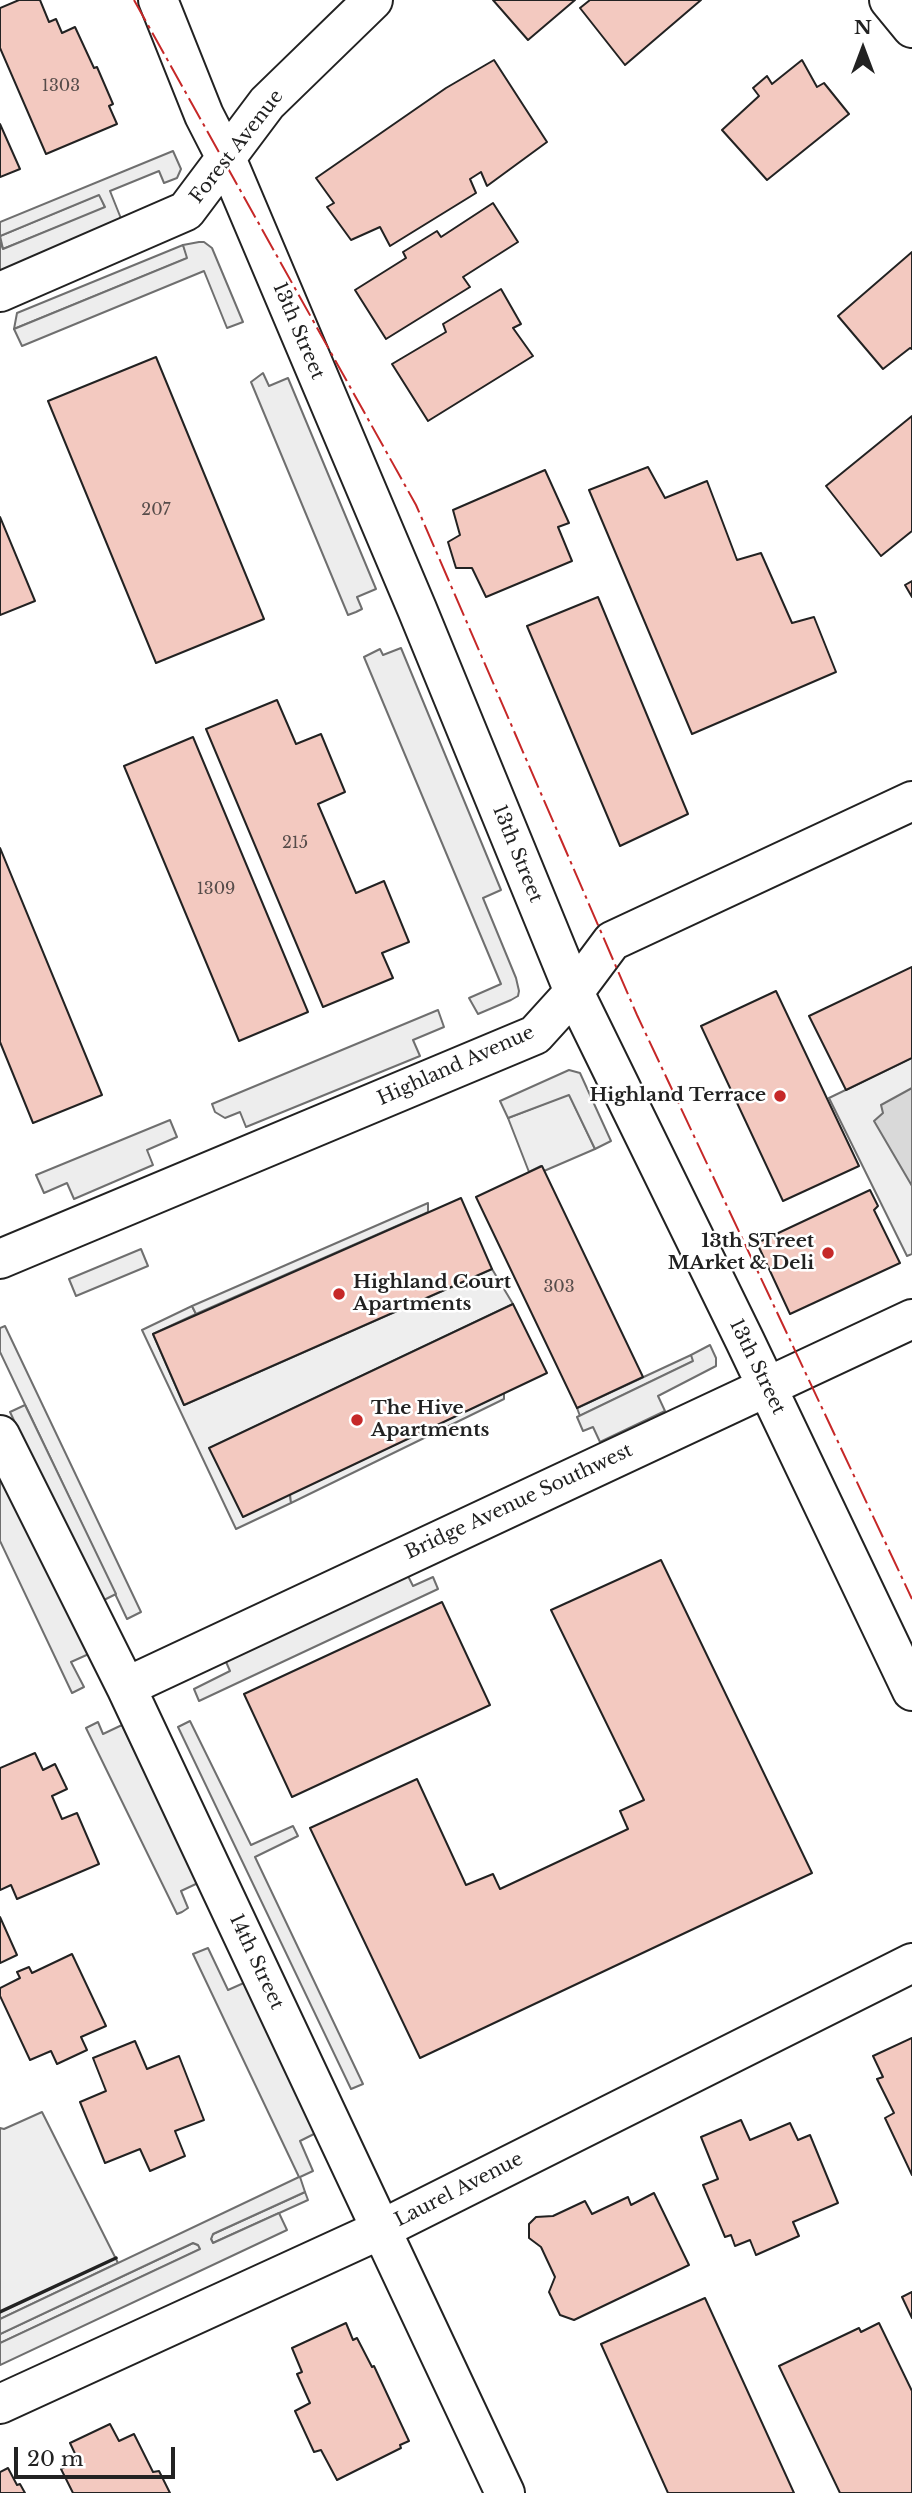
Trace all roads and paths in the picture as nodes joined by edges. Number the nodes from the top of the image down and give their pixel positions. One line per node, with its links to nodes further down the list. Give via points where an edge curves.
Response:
1 (158, 0): 5 (street, 13th Street)
2 (373, 0): 5 (street, Forest Avenue, via 267,103)
3 (889, 0): 4 (street)
4 (912, 28)
5 (226, 158): 6 (street, Forest Avenue, via 186,212); 8 (street, 13th Street)
6 (0, 292)
7 (912, 801): 8 (street, Highland Avenue, via 612,942)
8 (574, 992): 9 (street, Highland Avenue, via 535,1035); 11 (street, 13th Street)
9 (0, 1259)
10 (912, 1320): 11 (street, Bridge Avenue Southwest)
11 (766, 1386): 13 (street, Bridge Avenue Southwest); 14 (street, 13th Street)
12 (0, 1435): 13 (street, 14th Street)
13 (126, 1687): 16 (street, 14th Street)
14 (912, 1691)
15 (912, 1963): 16 (street, Laurel Avenue)
16 (382, 2229): 17 (street, Laurel Avenue); 18 (street, 14th Street)
17 (0, 2404)
18 (505, 2493)

